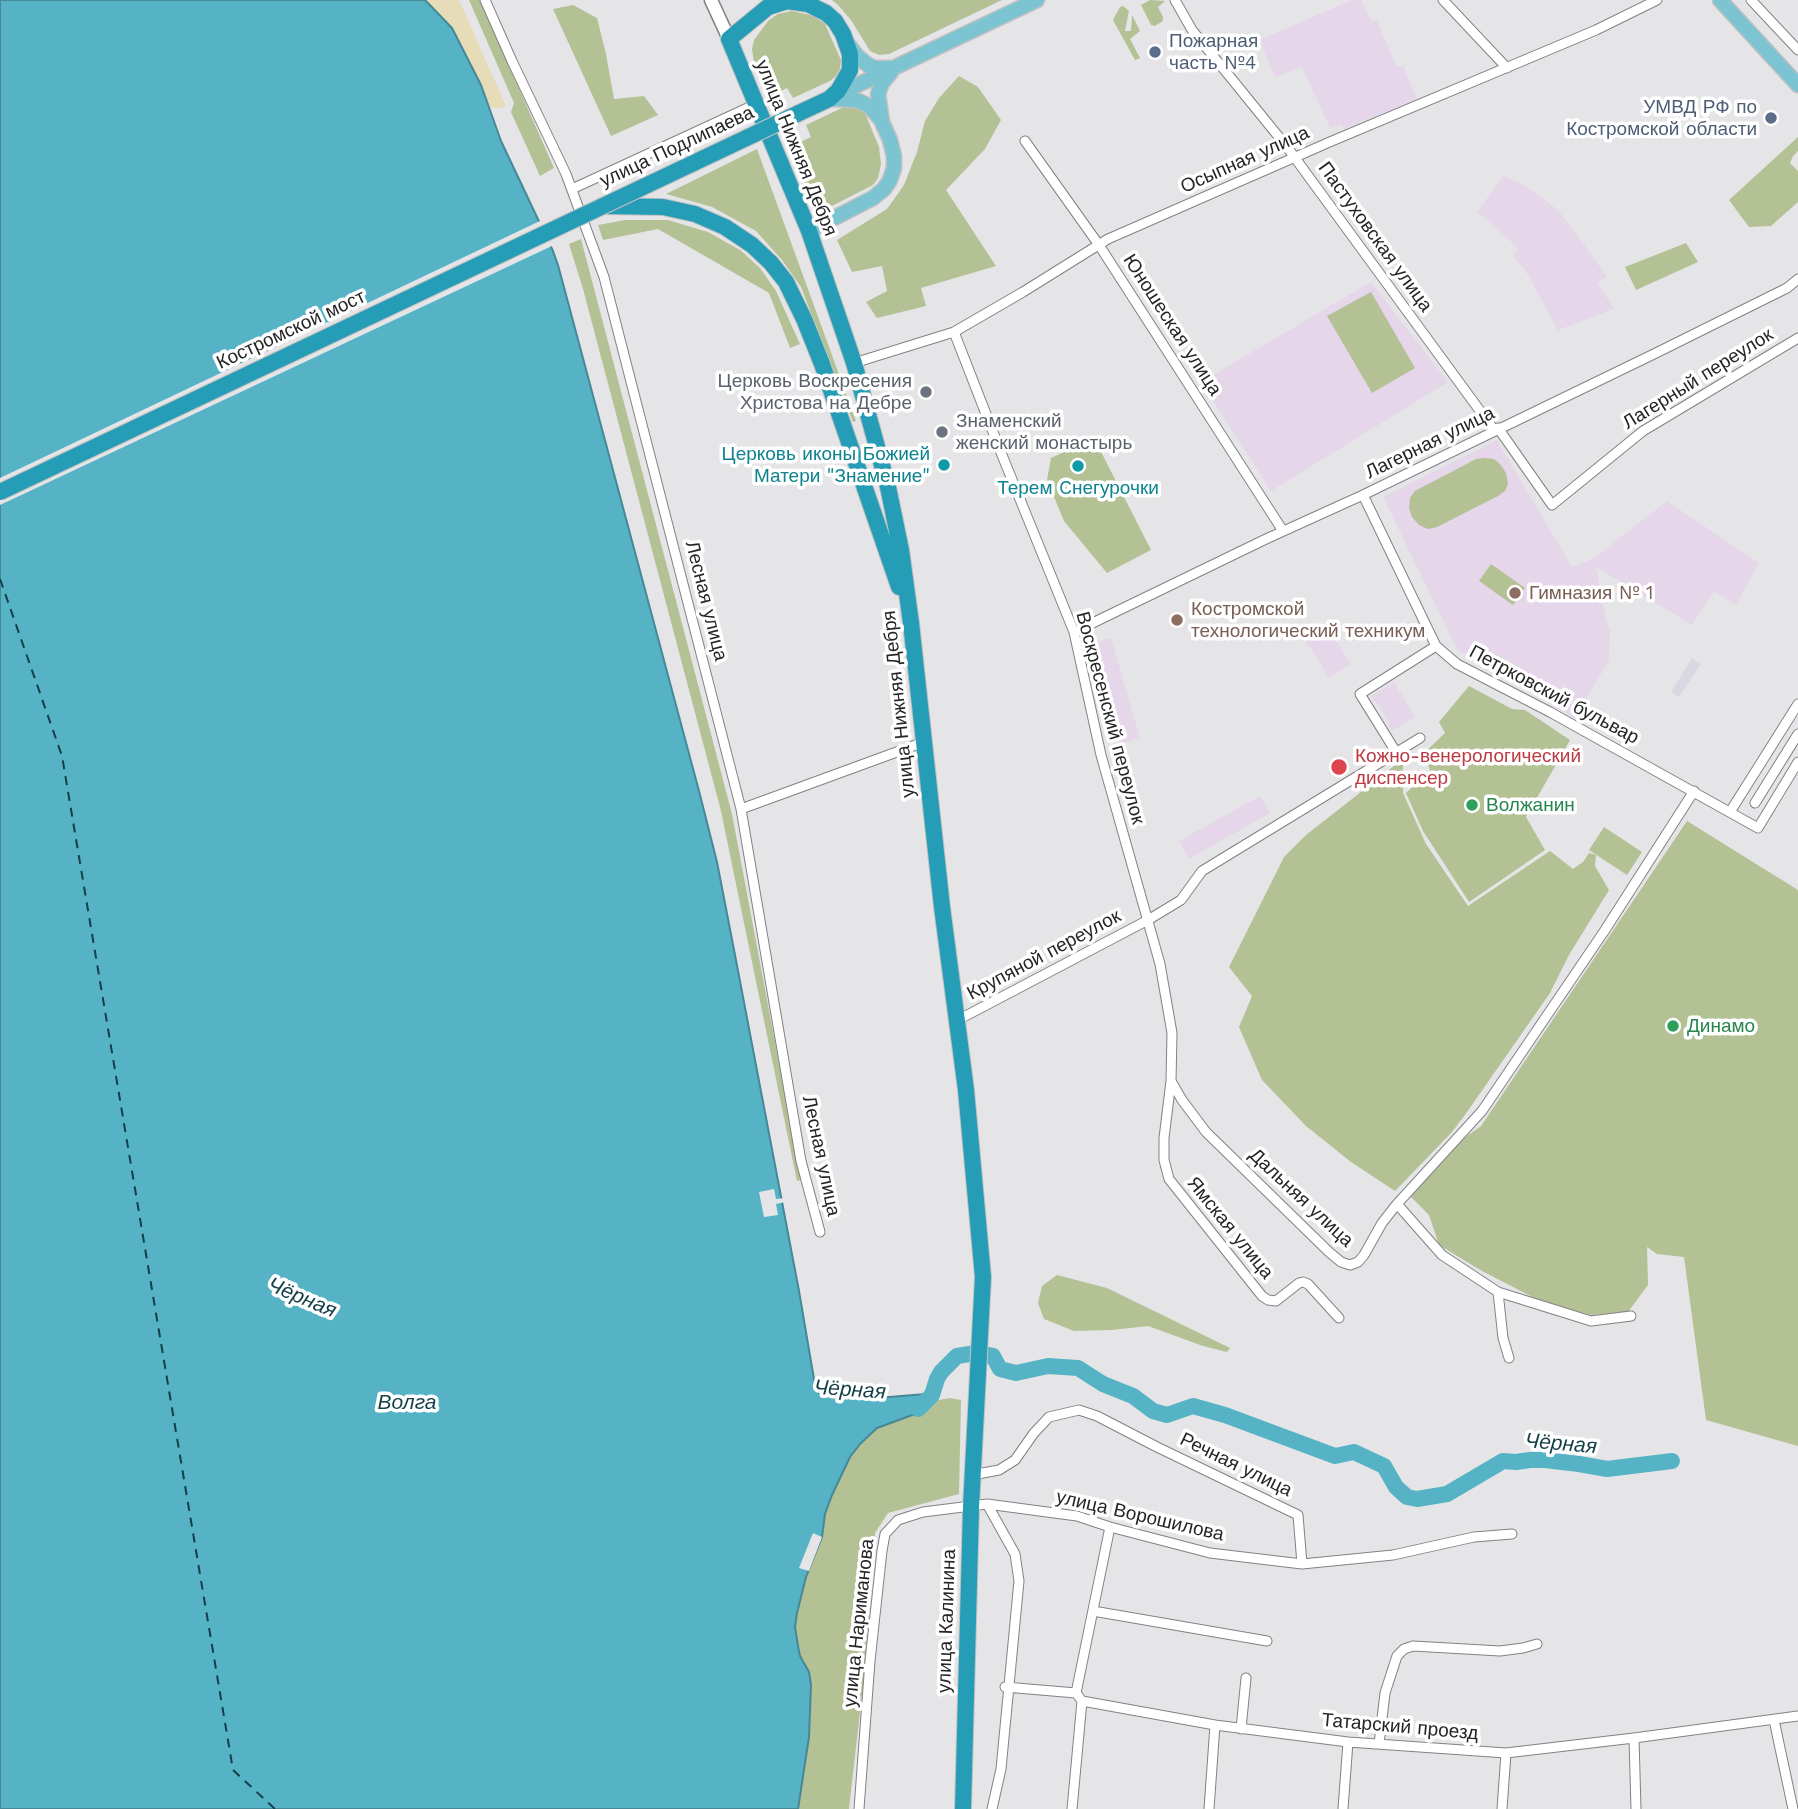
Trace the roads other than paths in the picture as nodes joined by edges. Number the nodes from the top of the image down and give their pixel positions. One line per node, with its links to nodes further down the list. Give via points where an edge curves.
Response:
1 (485, 0): 20 (street, Лесная улица)
2 (711, 0): 9 (main road, улица Нижняя Дебря)
3 (1037, 0): 12 (main road, улица Подлипаева)
4 (1175, 0): 19 (street, Пастуховская улица, via 1192,30)
5 (1443, 0): 13 (street)
6 (1657, 0): 13 (street, Осыпная улица)
7 (1720, 0): 14 (main road)
8 (1751, 0): 11 (street)
9 (729, 39): 10 (highway, via 768,7 793,1 826,13); 16 (highway, улица Нижняя Дебря)
10 (848, 44): 12 (main road, via 868,65); 15 (highway, via 849,70)
11 (1798, 50)
12 (895, 68): 15 (main road, улица Подлипаева); 17 (main road, via 878,94)
13 (1507, 68): 19 (street, Осыпная улица)
14 (1798, 85)
15 (829, 99): 17 (main road, via 861,102); 21 (highway, улица Подлипаева, bridge)
16 (756, 104): 20 (street); 22 (highway, улица Нижняя Дебря)
17 (882, 122): 22 (main road, via 894,156 884,189)
18 (1025, 141): 23 (street, Юношеская улица)
19 (1295, 157): 23 (street, Осыпная улица); 28 (street, Пастуховская улица)
20 (572, 189): 44 (street, Лесная улица, via 604,277)
21 (600, 206): 29 (highway, Костромской мост, bridge); 33 (highway, via 663,207 695,214 752,245 786,282 822,364)
22 (809, 231): 27 (highway, улица Нижняя Дебря)
23 (1099, 245): 25 (street, Осыпная улица); 32 (street, Юношеская улица)
24 (1798, 279): 28 (street, Лагерная улица)
25 (954, 332): 27 (street, Осыпная улица); 34 (street, Воскресенский переулок)
26 (1798, 338): 31 (street, Лагерный переулок, via 1643,431)
27 (854, 363): 33 (highway, улица Нижняя Дебря, via 888,487)
28 (1496, 429): 30 (street, Лагерная улица); 31 (street, Пастуховская улица)
29 (0, 492)
30 (1363, 495): 32 (street, Лагерная улица); 35 (street, Петрковский бульвар)
31 (1552, 505)
32 (1283, 531): 34 (street, Лагерная улица)
33 (911, 623): 39 (highway, улица Нижняя Дебря)
34 (1074, 632): 46 (street, Воскресенский переулок, via 1101,755)
35 (1436, 646): 40 (street, via 1360,694); 42 (street, Петрковский бульвар, via 1457,664)
36 (1798, 704): 45 (street)
37 (1798, 734): 43 (street)
38 (1420, 737): 40 (street)
39 (924, 742): 44 (street); 47 (highway, улица Нижняя Дебря)
40 (1396, 752): 46 (street, via 1202,871 1181,900)
41 (1798, 762): 45 (street, Петрковский бульвар, via 1758,828)
42 (1694, 791): 45 (street, Петрковский бульвар); 49 (street, Дальняя улица, via 1482,1111)
43 (1755, 803)
44 (741, 809): 50 (street, Лесная улица, via 801,1161)
45 (1730, 812)
46 (1148, 920): 47 (street, Крупяной переулок); 48 (street, via 1172,1033)
47 (956, 1021): 55 (highway, улица Нижняя Дебря, via 983,1277)
48 (1171, 1081): 49 (street, Дальняя улица, via 1206,1132 1341,1262 1358,1262); 53 (street, Ямская улица, via 1164,1138 1169,1180 1262,1296 1276,1301 1303,1282)
49 (1397, 1203): 51 (street, via 1442,1255)
50 (820, 1232)
51 (1498, 1292): 52 (street, via 1591,1321); 54 (street)
52 (1631, 1317)
53 (1339, 1318)
54 (1509, 1358)
55 (974, 1434): 56 (highway, улица Калинина)
56 (972, 1475): 57 (highway, улица Калинина); 60 (street, Речная улица, via 999,1471 1015,1460 1049,1417 1079,1410 1298,1515)
57 (979, 1506): 58 (street, улица Ворошилова, via 1077,1516); 65 (street, via 1015,1554 1019,1581); 75 (street, улица Нариманова, via 909,1515 885,1534); 76 (highway, улица Калинина)
58 (1110, 1527): 60 (street, улица Ворошилова, via 1210,1553); 61 (street)
59 (1513, 1534): 60 (street, via 1474,1537 1393,1555)
60 (1302, 1564)
61 (1093, 1611): 62 (street); 66 (street)
62 (1267, 1641)
63 (1537, 1644): 73 (street, via 1500,1651 1404,1649 1396,1657 1385,1693)
64 (1246, 1678): 70 (street)
65 (1007, 1687): 66 (street, Татарский проезд); 77 (street, via 1001,1769)
66 (1079, 1697): 69 (street, Татарский проезд); 78 (street)
67 (1798, 1716): 68 (street, Татарский проезд)
68 (1774, 1720): 71 (street, Татарский проезд); 83 (street)
69 (1215, 1725): 70 (street, Татарский проезд); 79 (street)
70 (1241, 1729): 72 (street, Татарский проезд)
71 (1634, 1738): 74 (street, Татарский проезд); 82 (street)
72 (1348, 1742): 73 (street, Татарский проезд); 80 (street)
73 (1379, 1744): 74 (street, Татарский проезд)
74 (1506, 1753): 81 (street)
75 (859, 1809)
76 (962, 1809)
77 (992, 1809)
78 (1072, 1809)
79 (1209, 1809)
80 (1343, 1809)
81 (1502, 1809)
82 (1636, 1809)
83 (1793, 1809)

